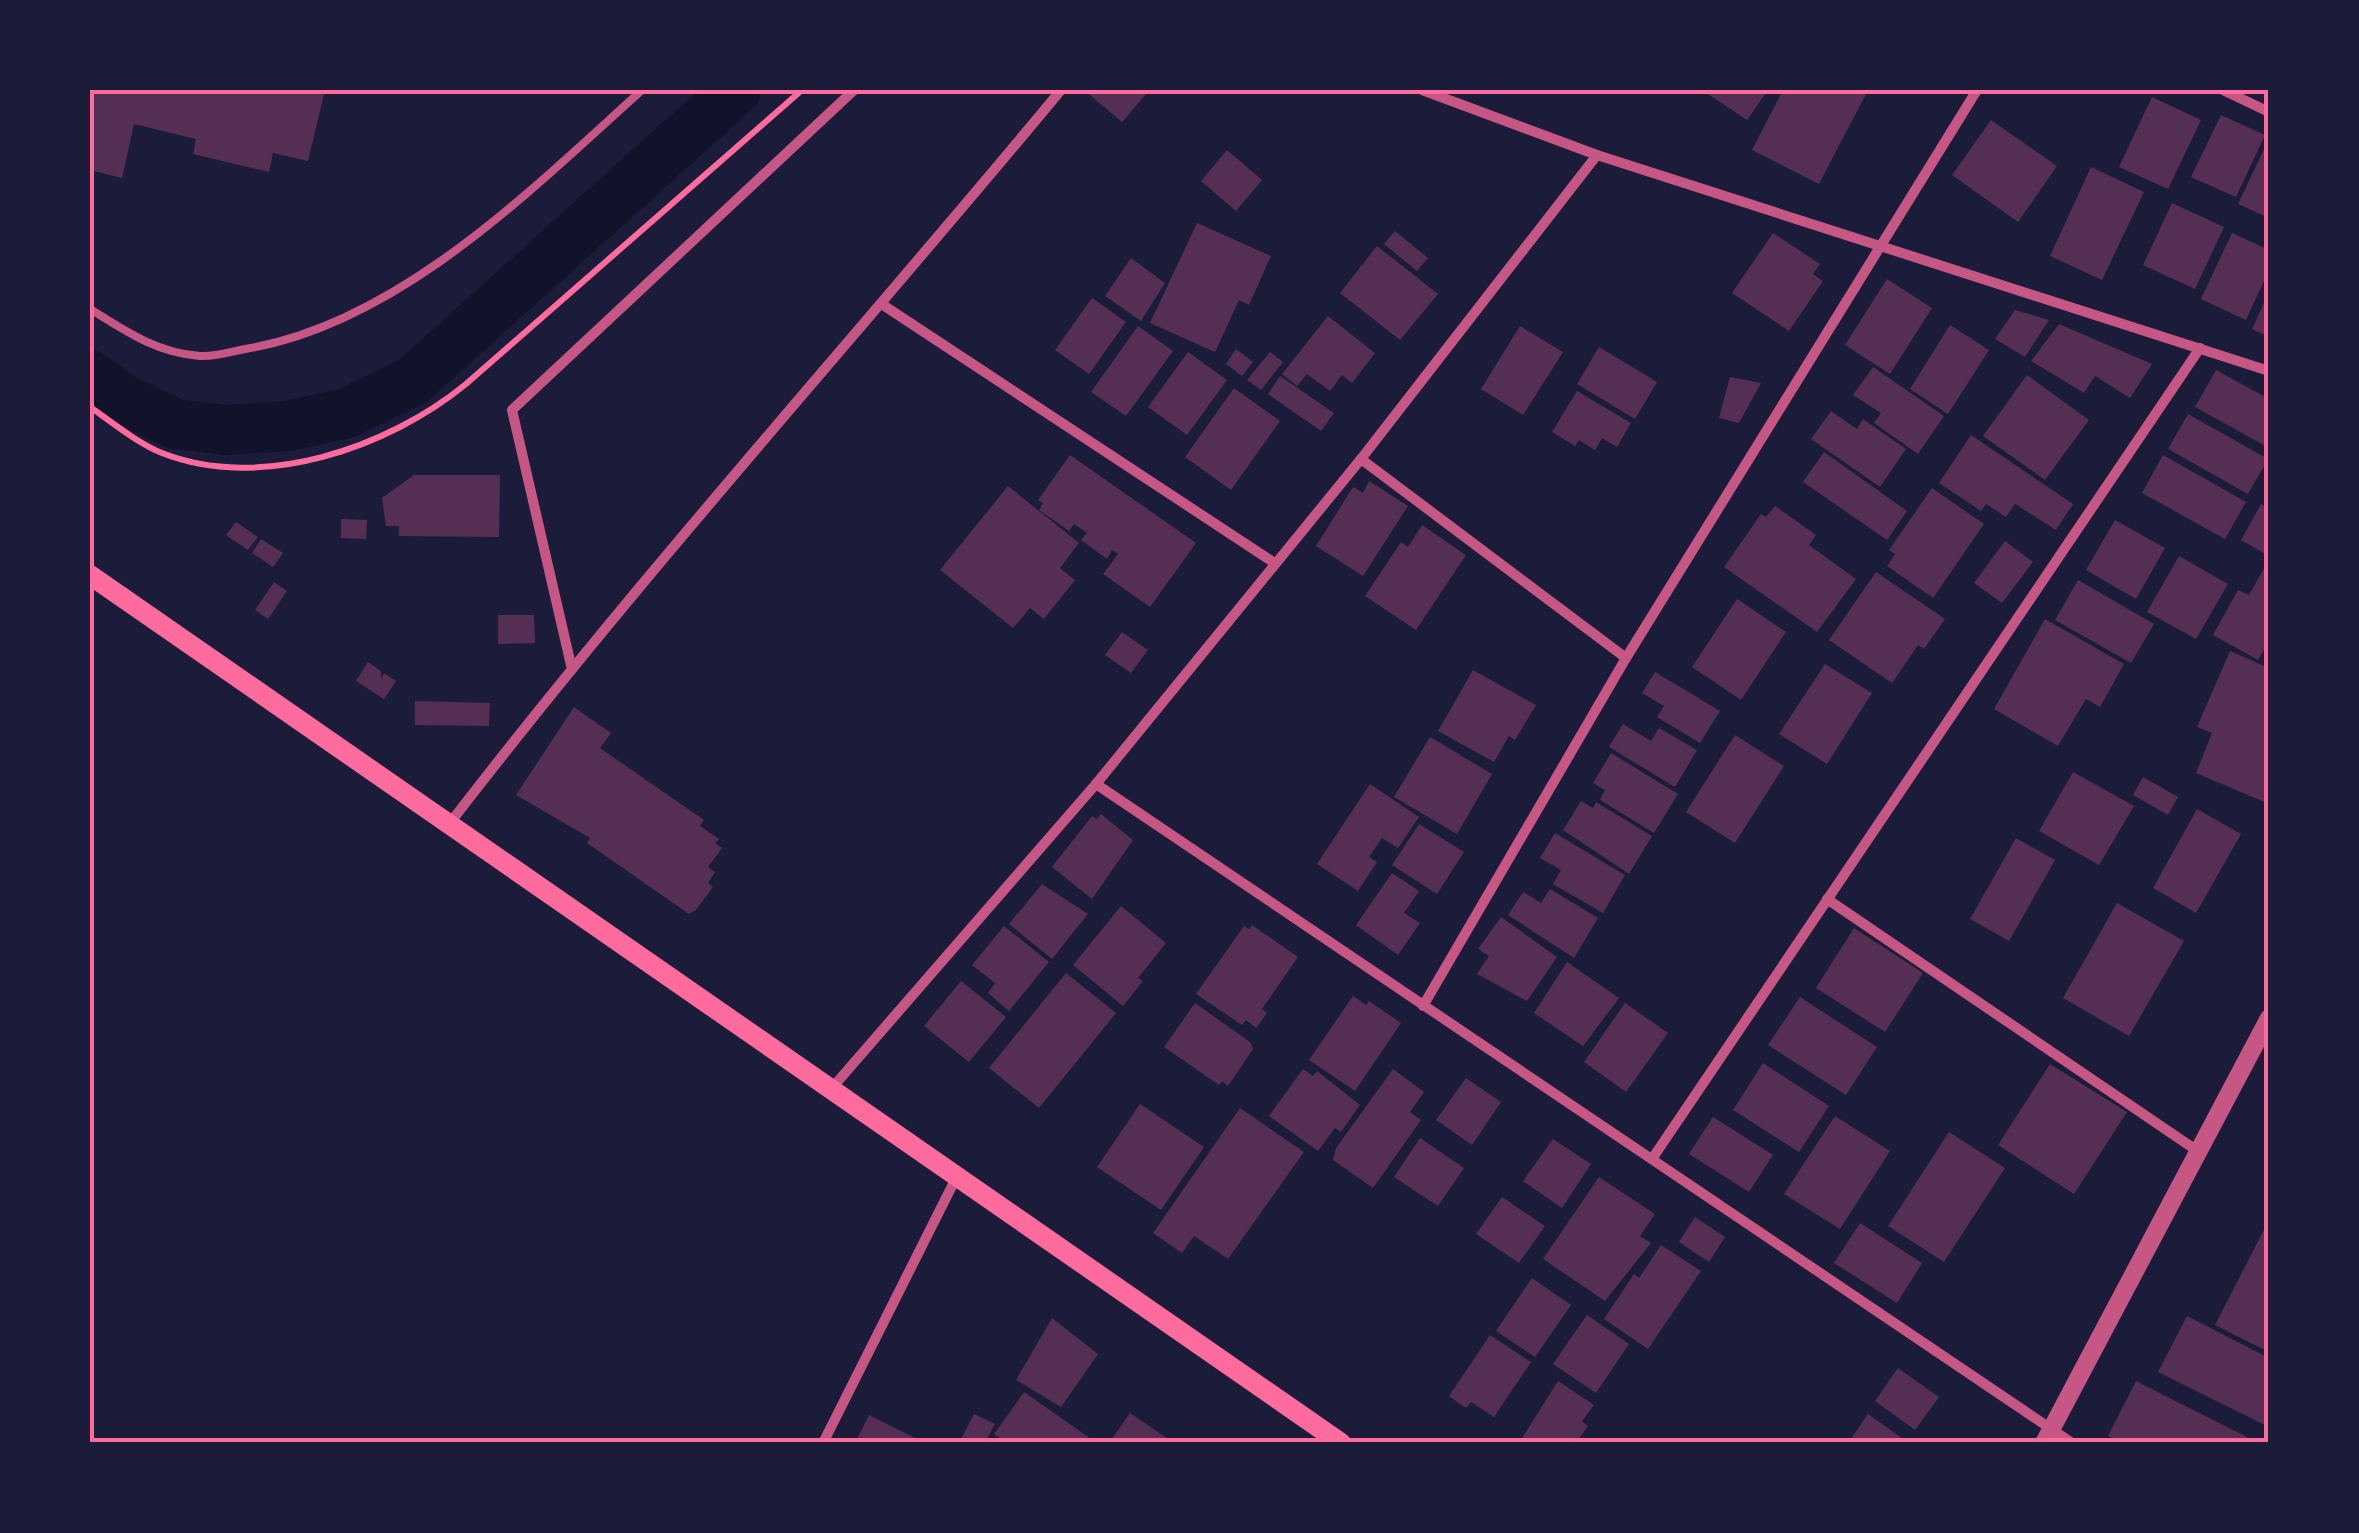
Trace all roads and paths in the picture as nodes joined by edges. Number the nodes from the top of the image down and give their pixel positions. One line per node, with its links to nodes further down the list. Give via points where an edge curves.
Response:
1 (642, 90): 12 (lane, via 460,247 389,295 332,323 272,345 202,356 144,344)
2 (802, 90): 15 (path, via 466,384 396,429 306,460 216,468 160,453)
3 (854, 90): 20 (street, via 512,410)
4 (1061, 90): 11 (street)
5 (1422, 90): 9 (street)
6 (1977, 90): 10 (street)
7 (2223, 90): 8 (street)
8 (2269, 112)
9 (1597, 155): 10 (street); 16 (street)
10 (1883, 247): 13 (street); 19 (street)
11 (883, 305): 17 (street); 20 (street)
12 (90, 308)
13 (2200, 348): 14 (street); 23 (street)
14 (2269, 372)
15 (90, 407)
16 (1361, 459): 17 (street); 19 (street)
17 (1273, 562): 21 (street)
18 (90, 575): 22 (main road)
19 (1626, 658): 24 (street)
20 (571, 665): 22 (street)
21 (1096, 784): 24 (street); 26 (street)
22 (450, 823): 26 (main road)
23 (1828, 899): 27 (street); 28 (street)
24 (1424, 1006): 28 (street)
25 (2269, 1018): 27 (street)
26 (832, 1088): 29 (main road)
27 (2200, 1152): 30 (street)
28 (1652, 1159): 30 (street)
29 (957, 1176): 31 (street); 32 (main road)
30 (2047, 1436): 33 (street)
31 (823, 1443)
32 (1341, 1443)
33 (2072, 1443)

